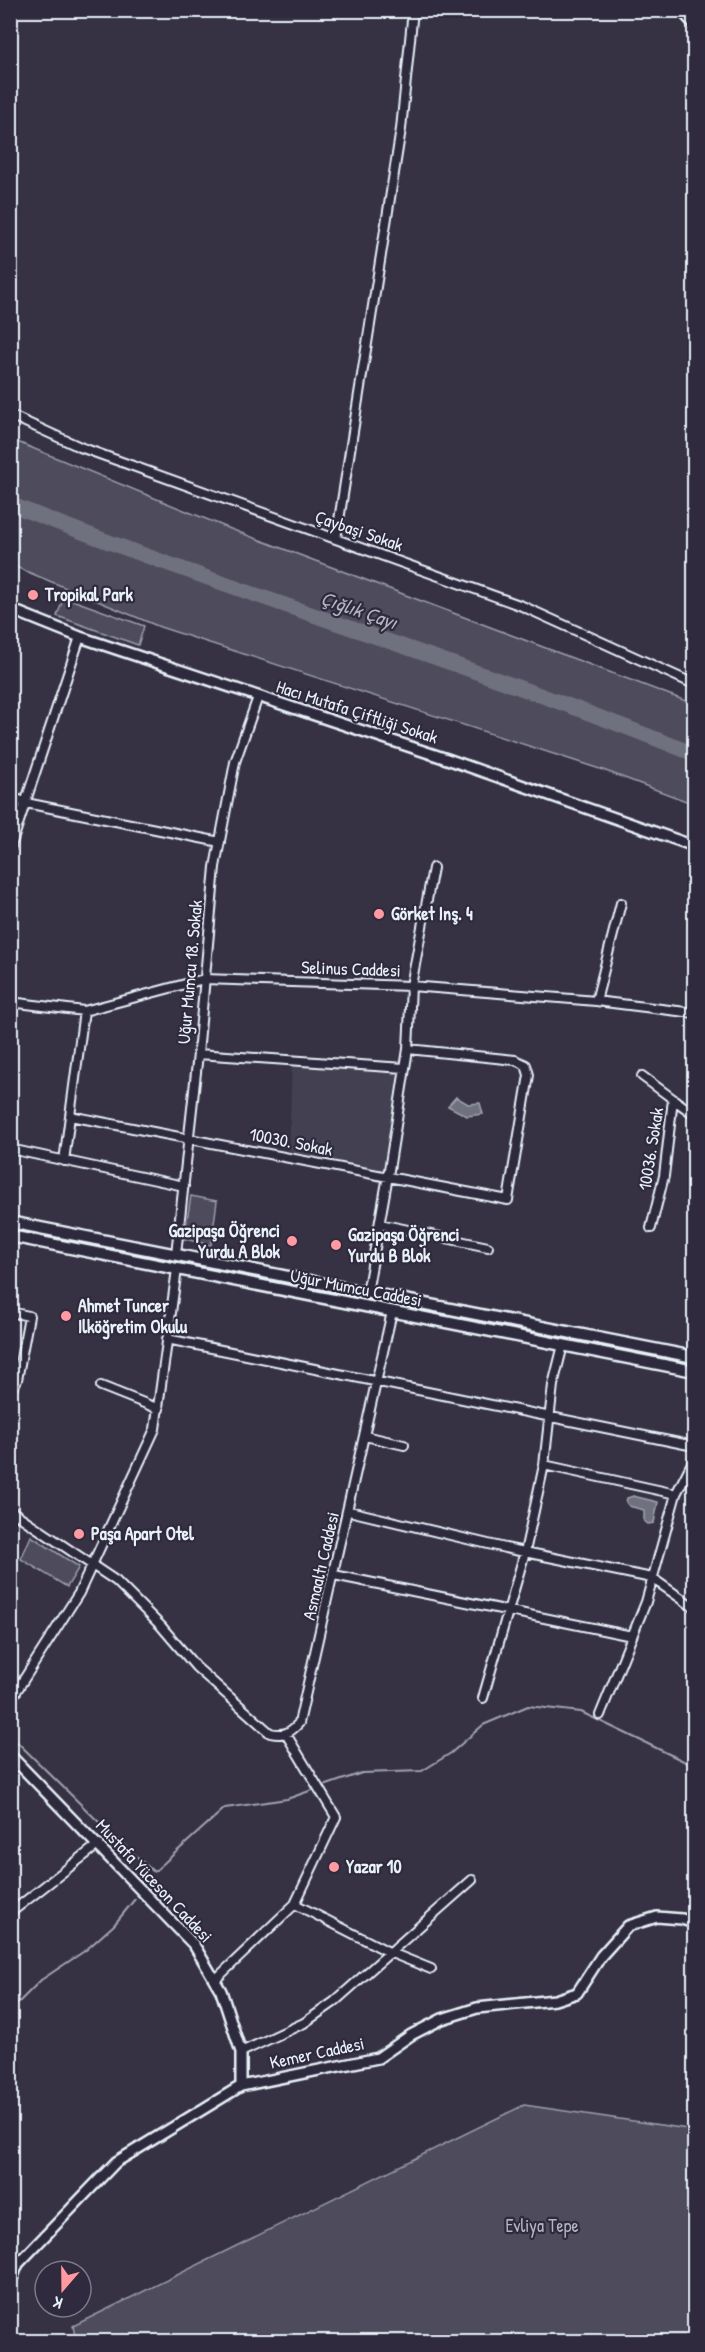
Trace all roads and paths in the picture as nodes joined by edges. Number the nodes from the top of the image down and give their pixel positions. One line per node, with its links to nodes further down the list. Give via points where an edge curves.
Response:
1 (413, 10): 5 (street, via 401,129)
2 (681, 10): 3 (street)
3 (694, 24)
4 (10, 415): 5 (street, Çaybaşi Sokak, via 80,447)
5 (336, 539): 8 (street, Çaybaşi Sokak, via 522,606)
6 (10, 609): 7 (street, Hacı Mutafa Çiftliği Sokak)
7 (80, 637): 9 (street, Hacı Mutafa Çiftliği Sokak); 11 (street)
8 (694, 684)
9 (258, 697): 12 (street, Uğur Mumcu 18. Sokak, via 235,762); 13 (street, Hacı Mutafa Çiftliği Sokak)
10 (10, 796): 11 (street)
11 (26, 803): 12 (street); 14 (street)
12 (220, 842): 17 (street, Uğur Mumcu 18. Sokak)
13 (694, 846)
14 (10, 849)
15 (433, 868): 18 (street)
16 (621, 903): 19 (street)
17 (204, 978): 18 (street, Selinus Caddesi); 21 (street, Selinus Caddesi); 24 (street, Uğur Mumcu 18. Sokak)
18 (411, 986): 19 (street, Selinus Caddesi); 23 (street)
19 (596, 1000): 22 (street, Selinus Caddesi)
20 (10, 1002): 21 (street, Selinus Caddesi)
21 (84, 1011): 29 (street)
22 (694, 1013)
23 (408, 1049): 25 (street); 33 (street, 10030. Sokak, via 520,1061 529,1075 508,1200)
24 (198, 1054): 25 (street); 30 (street, Uğur Mumcu 18. Sokak)
25 (404, 1068): 33 (street)
26 (642, 1076): 27 (street)
27 (673, 1100): 28 (street, 10036. Sokak); 37 (street, 10036. Sokak, via 664,1176)
28 (694, 1114)
29 (70, 1116): 30 (street, 10030. Sokak); 32 (street)
30 (189, 1138): 33 (street, 10030. Sokak); 34 (street, Uğur Mumcu 18. Sokak)
31 (10, 1149): 32 (street)
32 (64, 1161): 34 (street)
33 (388, 1176): 36 (street)
34 (184, 1186): 40 (street, Uğur Mumcu 18. Sokak)
35 (10, 1222): 40 (main road, Uğur Mumcu Caddesi)
36 (380, 1224): 39 (street); 42 (street)
37 (651, 1228)
38 (10, 1236): 41 (main road, Uğur Mumcu Caddesi)
39 (488, 1247)
40 (176, 1254): 42 (main road, Uğur Mumcu Caddesi)
41 (177, 1269): 44 (main road, Uğur Mumcu Caddesi); 45 (street)
42 (367, 1293): 47 (main road, Uğur Mumcu Caddesi)
43 (10, 1312): 49 (street, via 29,1316)
44 (392, 1312): 46 (main road, Uğur Mumcu Caddesi); 50 (street, Asmaaltı Caddesi)
45 (167, 1339): 50 (street); 53 (street)
46 (563, 1345): 48 (main road, Uğur Mumcu Caddesi); 54 (street, via 553,1385)
47 (694, 1357)
48 (694, 1371)
49 (14, 1378): 52 (street)
50 (377, 1382): 54 (street); 55 (street, Asmaaltı Caddesi)
51 (101, 1386): 53 (street)
52 (10, 1393)
53 (159, 1409): 64 (street, via 155,1429)
54 (551, 1418): 57 (street); 59 (street)
55 (365, 1436): 56 (street); 62 (street, Asmaaltı Caddesi)
56 (404, 1445)
57 (694, 1446)
58 (694, 1459): 60 (street)
59 (544, 1465): 60 (street); 63 (street)
60 (676, 1494): 66 (street)
61 (10, 1510): 64 (street)
62 (349, 1511): 63 (street); 65 (street, Asmaaltı Caddesi)
63 (525, 1552): 66 (street); 68 (street)
64 (92, 1563): 71 (street, via 71,1607); 73 (street, via 116,1581 196,1667 270,1733)
65 (334, 1575): 68 (street); 73 (street, Asmaaltı Caddesi, via 299,1723)
66 (652, 1578): 67 (street); 69 (street)
67 (694, 1606)
68 (507, 1610): 69 (street); 70 (street)
69 (632, 1636): 72 (street)
70 (483, 1698)
71 (10, 1701)
72 (600, 1715)
73 (286, 1734): 77 (street, via 336,1817)
74 (10, 1755): 75 (street, Mustafa Yüceson Caddesi)
75 (99, 1844): 78 (street); 82 (street, Mustafa Yüceson Caddesi, via 194,1945)
76 (472, 1880): 80 (street)
77 (295, 1904): 80 (street); 82 (street)
78 (10, 1913)
79 (694, 1923): 84 (street, Kemer Caddesi, via 657,1917 628,1926 601,1956 577,1993 555,2000 477,2008 442,2019 378,2058)
80 (389, 1953): 81 (street); 83 (street, via 304,2023)
81 (431, 1969)
82 (215, 1980): 83 (street, Mustafa Yüceson Caddesi)
83 (241, 2052): 84 (street, Mustafa Yüceson Caddesi)
84 (241, 2086): 85 (street, Kemer Caddesi, via 116,2162 18,2264)
85 (10, 2283)

